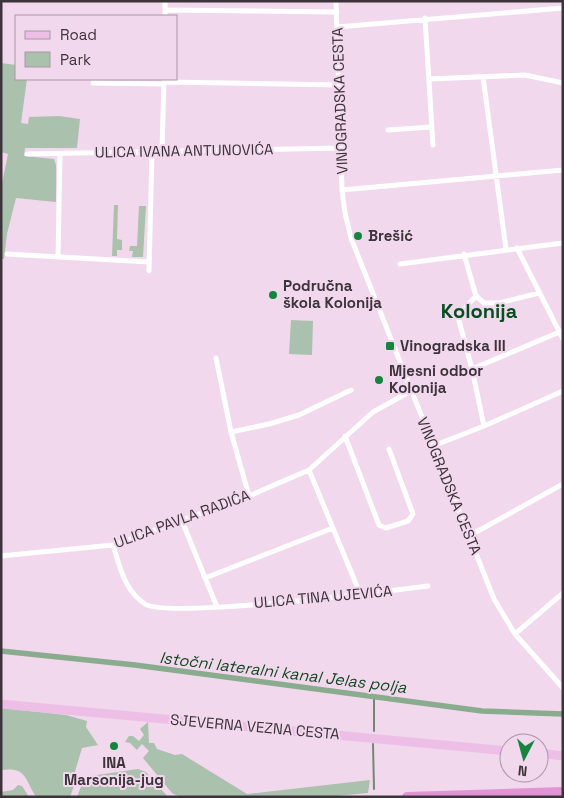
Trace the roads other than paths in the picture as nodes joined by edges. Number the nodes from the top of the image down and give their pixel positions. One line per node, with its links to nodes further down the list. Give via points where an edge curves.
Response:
1 (165, 1): 4 (street)
2 (336, 1): 5 (street, VINOGRADSKA CESTA)
3 (563, 8): 7 (street)
4 (165, 10): 5 (street); 6 (street)
5 (337, 12): 8 (street, VINOGRADSKA CESTA)
6 (165, 15)
7 (425, 18): 8 (street); 10 (street)
8 (337, 27): 14 (street, VINOGRADSKA CESTA)
9 (482, 77): 10 (street); 13 (street, via 525,75); 24 (street)
10 (428, 79): 15 (street)
11 (164, 81): 12 (street); 14 (street); 20 (street)
12 (93, 82)
13 (563, 83)
14 (339, 85): 18 (street, VINOGRADSKA CESTA)
15 (432, 127): 16 (street); 17 (street)
16 (388, 130)
17 (432, 145)
18 (340, 148): 20 (street, ULICA IVANA ANTUNOVIĆA); 25 (street, VINOGRADSKA CESTA)
19 (152, 151): 20 (street, ULICA IVANA ANTUNOVIĆA); 22 (street, ULICA IVANA ANTUNOVIĆA); 32 (street)
20 (162, 151)
21 (27, 154): 22 (street, ULICA IVANA ANTUNOVIĆA)
22 (60, 154): 31 (street)
23 (563, 170): 24 (street)
24 (496, 177): 25 (street); 28 (street)
25 (342, 190): 42 (street, VINOGRADSKA CESTA, via 351,238)
26 (563, 243): 27 (street)
27 (517, 248): 28 (street); 35 (street)
28 (506, 249): 30 (street)
29 (7, 254): 31 (street)
30 (464, 254): 33 (street); 36 (street)
31 (58, 257): 32 (street)
32 (149, 262): 34 (street)
33 (400, 264)
34 (148, 271)
35 (539, 293): 36 (street, via 499,303 484,303); 37 (street)
36 (476, 296): 40 (street, via 459,314)
37 (561, 331): 38 (street); 40 (street)
38 (563, 339)
39 (216, 358): 45 (street)
40 (472, 369): 44 (street)
41 (351, 390): 45 (street, via 299,415)
42 (411, 391): 46 (street, ULICA PAVLA RADIĆA, via 373,412); 47 (street, VINOGRADSKA CESTA)
43 (563, 392): 44 (street)
44 (484, 426): 47 (street)
45 (231, 432): 51 (street)
46 (345, 436): 48 (street, via 379,525 386,528 408,521 413,514); 49 (street, ULICA PAVLA RADIĆA)
47 (433, 446): 54 (street, VINOGRADSKA CESTA)
48 (389, 449)
49 (309, 470): 51 (street, ULICA PAVLA RADIĆA); 53 (street)
50 (563, 484): 54 (street)
51 (249, 496): 52 (street, ULICA PAVLA RADIĆA)
52 (182, 522): 55 (street, ULICA PAVLA RADIĆA); 57 (street)
53 (333, 528): 57 (street); 60 (street)
54 (469, 536): 62 (street, VINOGRADSKA CESTA, via 494,599)
55 (113, 545): 56 (street, ULICA PAVLA RADIĆA); 61 (street, ULICA TINA UJEVIĆA, via 124,582 146,605 157,608)
56 (1, 556)
57 (205, 578): 61 (street)
58 (428, 586): 60 (street, ULICA TINA UJEVIĆA)
59 (563, 593): 62 (street)
60 (361, 596): 61 (street, ULICA TINA UJEVIĆA)
61 (217, 606)
62 (515, 634): 63 (street, VINOGRADSKA CESTA)
63 (563, 688)
64 (1, 704): 65 (main road, SJEVERNA VEZNA CESTA)
65 (499, 750)
66 (549, 754): 67 (main road)
67 (563, 756)
68 (563, 792): 69 (highway)
69 (407, 797)

